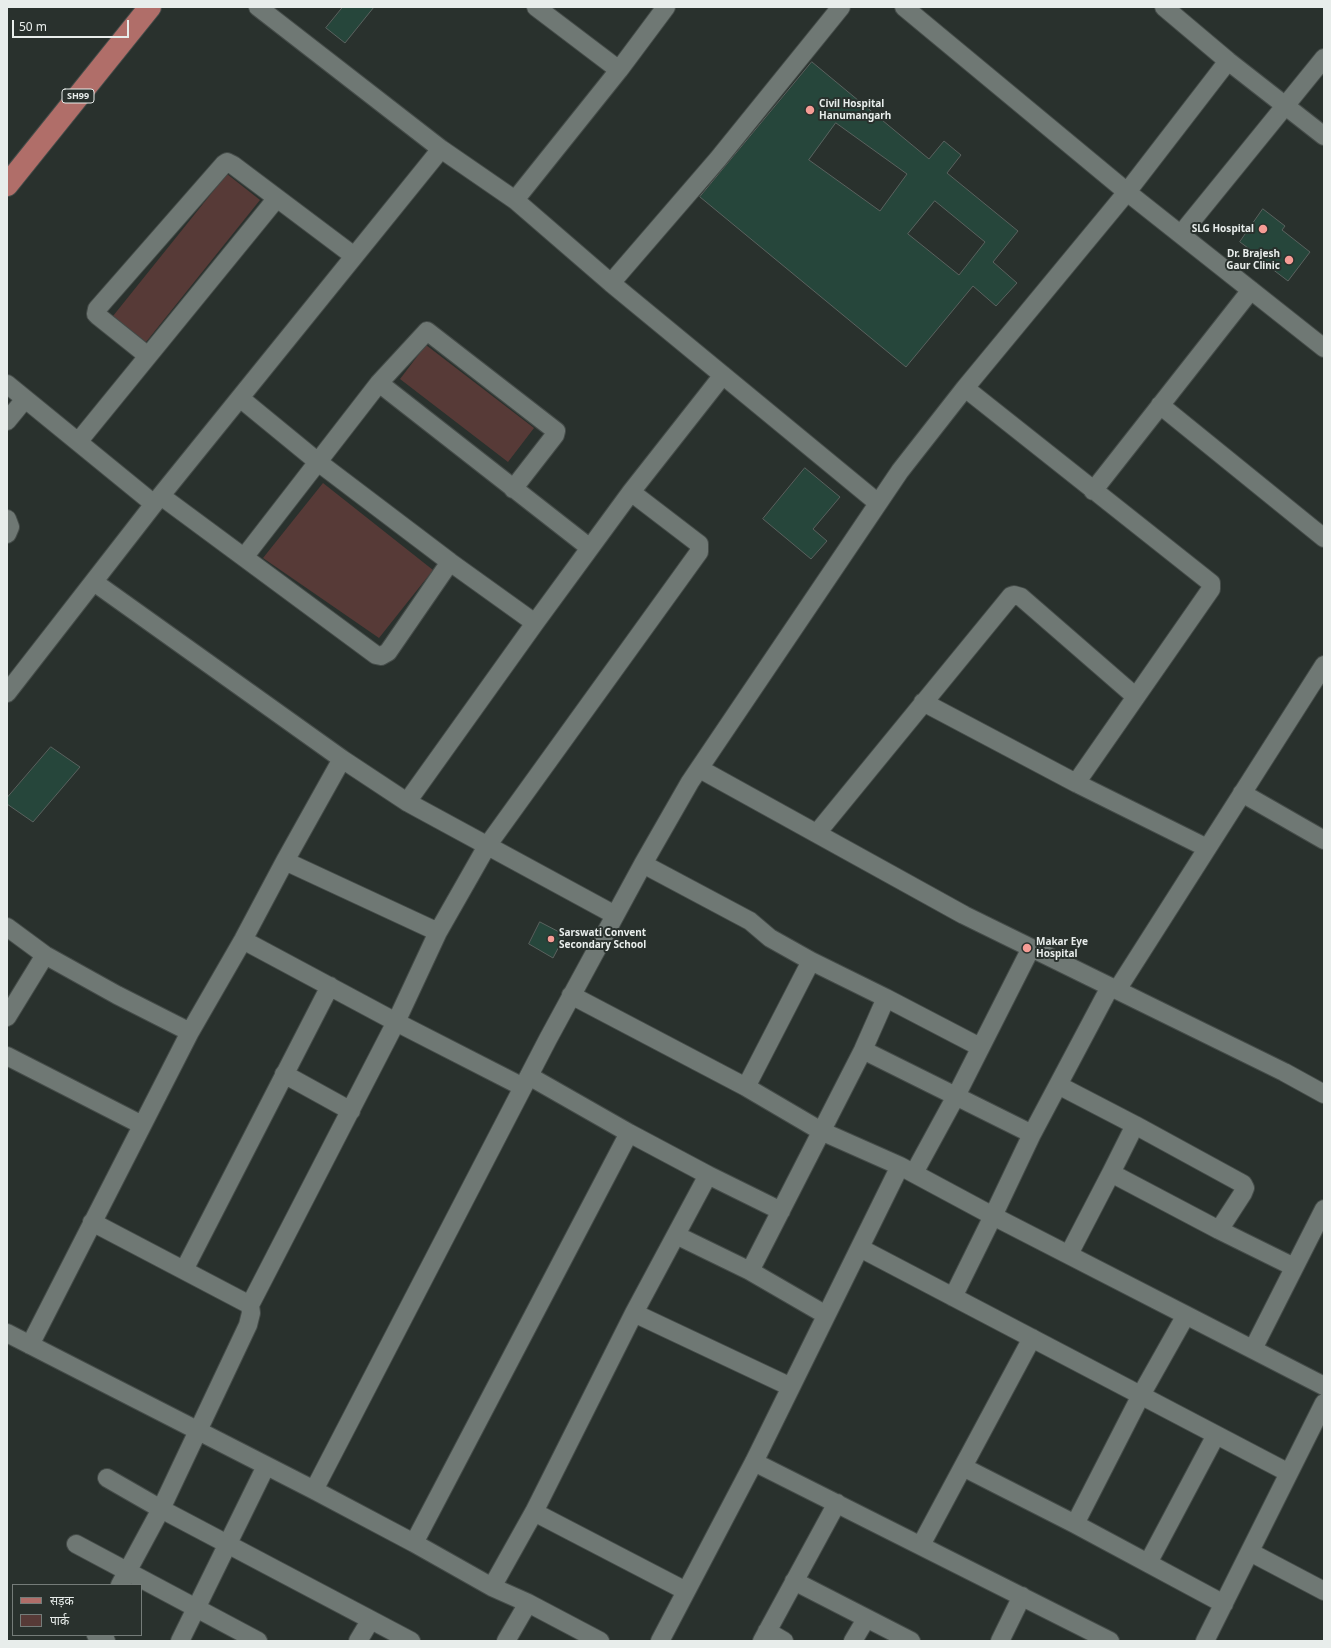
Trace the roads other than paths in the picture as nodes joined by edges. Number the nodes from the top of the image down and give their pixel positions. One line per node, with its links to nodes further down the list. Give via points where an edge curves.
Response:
1 (150, 7): 14 (main road, SH99)
2 (258, 7): 13 (street)
3 (536, 7): 10 (street)
4 (666, 7): 10 (street)
5 (841, 7): 20 (street, via 718,159)
6 (904, 7): 15 (street)
7 (1164, 7): 9 (street)
8 (1324, 58): 11 (street)
9 (1228, 61): 11 (street); 15 (street)
10 (619, 70): 17 (street)
11 (1286, 105): 12 (street); 18 (street)
12 (1324, 136)
13 (440, 149): 17 (street); 19 (street)
14 (7, 185)
15 (1127, 192): 18 (street); 27 (street)
16 (277, 198): 19 (street); 23 (street); 23 (street, via 226,162 98,309 98,316)
17 (515, 200): 20 (street)
18 (1181, 234): 21 (street)
19 (354, 256): 29 (street)
20 (611, 283): 24 (street)
21 (1251, 290): 22 (street); 30 (street)
22 (1324, 348)
23 (148, 356): 32 (street)
24 (723, 374): 36 (street); 38 (street)
25 (379, 383): 33 (street); 34 (street); 34 (street, via 425,332 429,332 555,429 555,435)
26 (7, 384): 28 (street)
27 (965, 388): 35 (street); 38 (street)
28 (25, 398): 31 (street); 32 (street)
29 (240, 398): 33 (street); 37 (street)
30 (1160, 405): 35 (street); 41 (street)
31 (7, 421)
32 (78, 442): 37 (street)
33 (318, 462): 43 (street); 44 (street)
34 (513, 488): 42 (street)
35 (1093, 491): 49 (street, via 1206,578 1212,586)
36 (631, 492): 42 (street); 58 (street, via 696,541 699,552)
37 (158, 500): 43 (street); 45 (street)
38 (878, 503): 52 (street)
39 (7, 519): 40 (street, via 10,527)
40 (7, 534)
41 (1324, 538)
42 (590, 548): 46 (street)
43 (245, 556): 44 (street, via 376,655 381,656 388,652)
44 (450, 562): 46 (street)
45 (94, 582): 48 (street); 51 (street)
46 (535, 623): 55 (street)
47 (1324, 665): 54 (street)
48 (7, 693)
49 (1136, 697): 50 (street, via 1014,595); 53 (street)
50 (923, 702): 53 (street); 56 (street)
51 (342, 759): 55 (street); 60 (street)
52 (700, 769): 56 (street); 61 (street)
53 (1076, 783): 59 (street)
54 (1242, 793): 57 (street); 59 (street)
55 (407, 802): 58 (street)
56 (817, 833): 66 (street, via 964,915)
57 (1324, 840)
58 (487, 846): 62 (street); 64 (street)
59 (1207, 848): 70 (street)
60 (285, 861): 64 (street); 65 (street)
61 (643, 864): 62 (street); 68 (street, via 750,921 770,938)
62 (615, 915): 71 (street)
63 (7, 927): 67 (street)
64 (438, 932): 74 (street)
65 (243, 940): 69 (street); 75 (street)
66 (1030, 948): 70 (street); 76 (street)
67 (45, 956): 73 (street); 75 (street, via 117,996)
68 (811, 961): 72 (street); 82 (street)
69 (330, 986): 74 (street); 79 (street)
70 (1114, 988): 81 (street); 83 (street)
71 (571, 995): 80 (street); 82 (street)
72 (886, 998): 76 (street); 77 (street)
73 (7, 1017)
74 (396, 1022): 80 (street); 85 (street)
75 (190, 1032): 86 (street)
76 (980, 1047): 84 (street)
77 (863, 1050): 84 (street); 88 (street)
78 (7, 1056): 86 (street)
79 (284, 1074): 85 (street); 103 (street)
80 (526, 1082): 89 (street); 125 (street)
81 (1058, 1085): 87 (street); 90 (street)
82 (746, 1087): 88 (street)
83 (1324, 1094)
84 (956, 1096): 90 (street); 91 (street)
85 (351, 1111): 106 (street)
86 (142, 1124): 97 (street)
87 (1135, 1125): 92 (street); 98 (street, via 1243,1184 1244,1193)
88 (822, 1131): 91 (street); 95 (street)
89 (629, 1133): 93 (street); 130 (street)
90 (1032, 1134): 96 (street)
91 (907, 1170): 96 (street); 100 (street)
92 (1112, 1173): 98 (street); 101 (street)
93 (708, 1175): 95 (street); 99 (street)
94 (1324, 1209): 102 (street)
95 (782, 1211): 104 (street)
96 (993, 1216): 101 (street); 105 (street)
97 (92, 1222): 103 (street); 112 (street)
98 (1219, 1230): 102 (street)
99 (676, 1235): 104 (street); 107 (street)
100 (860, 1248): 105 (street); 108 (street)
101 (1069, 1254): 109 (street)
102 (1294, 1267): 113 (street)
103 (184, 1270): 106 (street)
104 (750, 1272): 108 (street)
105 (953, 1297): 111 (street)
106 (250, 1305): 118 (street, via 248,1325)
107 (634, 1313): 115 (street); 128 (street)
108 (826, 1315): 115 (street)
109 (1186, 1315): 113 (street); 116 (street)
110 (7, 1333): 112 (street)
111 (1032, 1338): 116 (street); 122 (street)
112 (30, 1345): 118 (street)
113 (1253, 1350): 114 (street)
114 (1324, 1386)
115 (791, 1387): 120 (street)
116 (1141, 1395): 119 (street); 129 (street)
117 (1324, 1403): 123 (street)
118 (198, 1431): 121 (street); 127 (street)
119 (1216, 1435): 123 (street); 135 (street)
120 (754, 1462): 126 (street); 141 (street)
121 (266, 1466): 125 (street); 132 (street)
122 (963, 1467): 129 (street); 133 (street)
123 (1289, 1473): 134 (street)
124 (107, 1478): 127 (street)
125 (314, 1490): 130 (street)
126 (837, 1504): 133 (street); 137 (street)
127 (161, 1509): 132 (street); 136 (street)
128 (534, 1512): 140 (street); 141 (street)
129 (1075, 1524): 135 (street)
130 (414, 1543): 140 (street)
131 (76, 1544): 136 (street)
132 (228, 1544): 146 (street); 148 (street)
133 (921, 1545): 143 (street)
134 (1250, 1552): 142 (street); 145 (street)
135 (1148, 1563): 145 (street)
136 (124, 1578): 138 (street)
137 (794, 1581): 147 (street); 150 (street)
138 (138, 1584)
139 (142, 1586): 146 (street)
140 (492, 1587): 144 (street)
141 (686, 1591): 159 (street)
142 (1324, 1591)
143 (1022, 1596): 151 (street); 163 (street)
144 (528, 1603): 152 (street); 158 (street)
145 (1224, 1604): 164 (street)
146 (196, 1608): 154 (street); 155 (street)
147 (866, 1618): 161 (street); 162 (street)
148 (370, 1620): 156 (street); 157 (street)
149 (97, 1636): 153 (street)
150 (764, 1636): 160 (street)
151 (1102, 1639)
152 (595, 1640)
153 (106, 1641)
154 (180, 1641)
155 (258, 1641)
156 (358, 1641)
157 (411, 1641)
158 (506, 1641)
159 (660, 1641)
160 (784, 1641)
161 (853, 1641)
162 (911, 1641)
163 (1000, 1641)
164 (1205, 1641)

